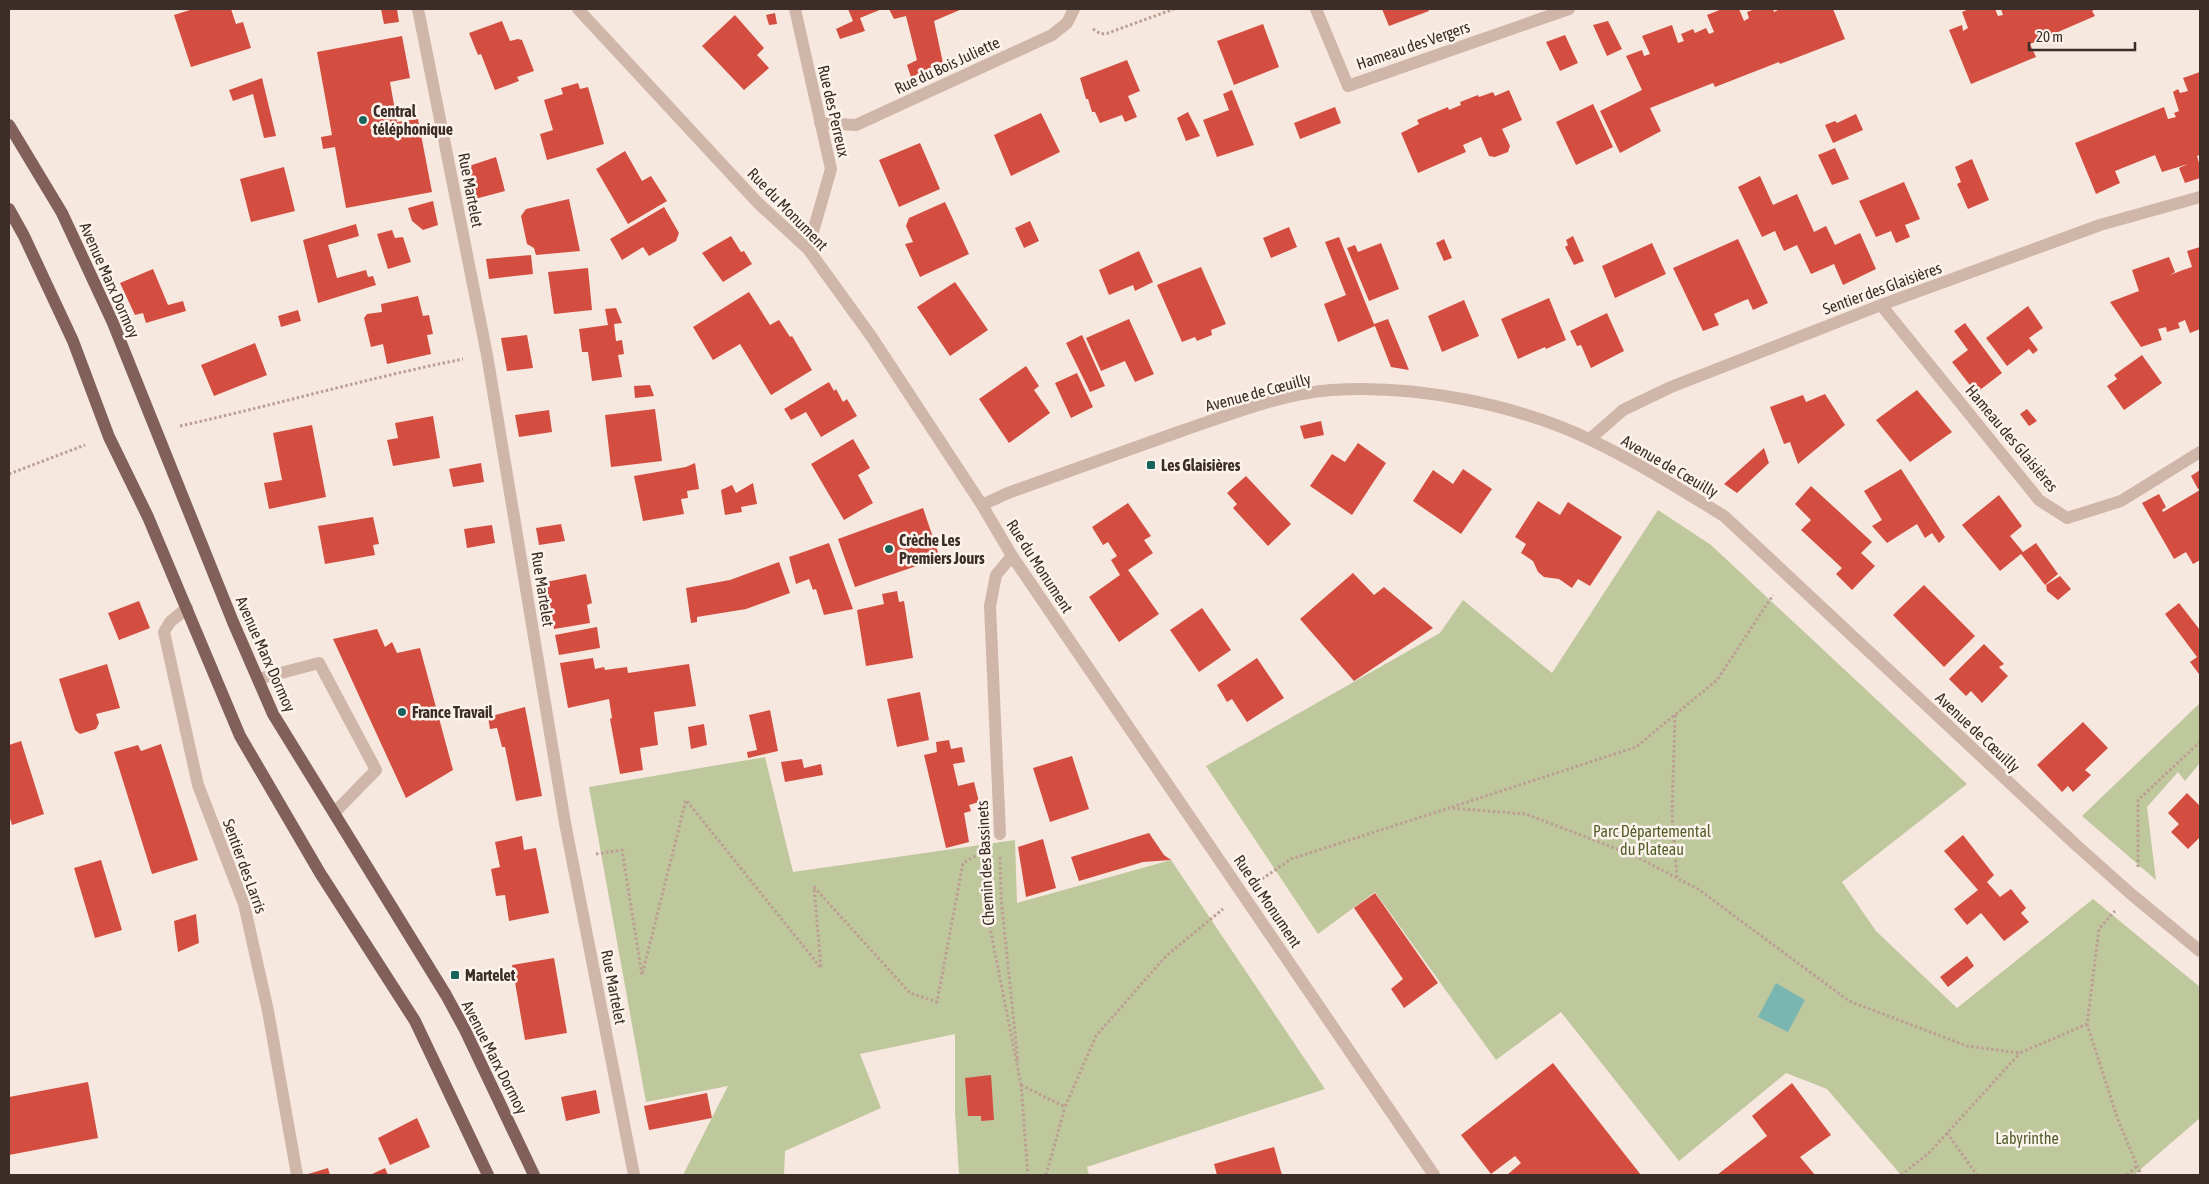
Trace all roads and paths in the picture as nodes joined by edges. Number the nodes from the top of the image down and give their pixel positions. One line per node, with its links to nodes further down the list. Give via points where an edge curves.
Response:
1 (418, 9): 46 (street, Rue Martelet, via 487,355 565,823)
2 (578, 9): 13 (street, Rue du Monument, via 758,203)
3 (795, 9): 9 (street, Rue des Perreux)
4 (1074, 9): 9 (street, Rue du Bois Juliette, via 1067,23 1052,35 865,121 856,125)
5 (1174, 9): 8 (path, via 1101,34)
6 (1316, 9): 7 (street, Hameau des Vergers, via 1348,86)
7 (1568, 9)
8 (1093, 28)
9 (820, 124): 13 (street, Rue des Perreux, via 830,170)
10 (9, 125): 25 (main road, Avenue Marx Dormoy, via 62,214 113,323)
11 (2200, 198): 14 (street, Sentier des Glaisières, via 2100,225)
12 (9, 209): 24 (main road, via 73,341 109,437)
13 (808, 249): 21 (street, Rue du Monument, via 871,336)
14 (1881, 305): 17 (street, Sentier des Glaisières, via 1671,387 1623,410); 19 (street, Hameau des Glaisières, via 2039,500 2067,518 2121,501)
15 (472, 357): 16 (path, via 398,372)
16 (174, 428)
17 (1590, 439): 21 (street, Avenue de Cœuilly, via 1473,401 1396,389 1330,390 1246,409); 23 (street, Avenue de Cœuilly, via 1724,516)
18 (92, 443): 20 (path)
19 (2200, 452)
20 (9, 474)
21 (982, 504): 22 (street, Rue du Monument)
22 (1012, 556): 30 (street, Chemin des Bassinets, via 996,575 990,606); 34 (street, Rue du Monument)
23 (1786, 576): 26 (path, via 1717,680); 36 (street, Avenue de Cœuilly, via 2131,894)
24 (187, 608): 43 (street, Sentier des Larris, via 170,622 164,632 170,664 198,786 244,904 268,1011); 44 (main road, via 240,736 320,873 415,1021)
25 (258, 679): 29 (main road, Avenue Marx Dormoy, via 273,714); 29 (street, via 319,663 376,770)
26 (1675, 715): 28 (path, via 1636,747); 33 (path, via 1672,814)
27 (2200, 742): 32 (path, via 2138,800)
28 (1449, 808): 33 (path, via 1526,814 1635,856); 34 (path, via 1291,860)
29 (334, 813): 45 (main road, Avenue Marx Dormoy, via 454,1009)
30 (1000, 834): 39 (path, Chemin des Bassinets, via 1001,898)
31 (596, 854): 39 (path, via 622,850 642,975 686,800 821,968 814,887 910,993 937,1002 963,862 979,854 993,870 985,902)
32 (2138, 870)
33 (1677, 878): 38 (path, via 1698,889 1849,1001 1967,1046)
34 (1243, 892): 40 (path, via 1166,956 1096,1036); 49 (street, Rue du Monument)
35 (2120, 907): 37 (path, via 2099,929)
36 (2200, 951)
37 (2087, 1024): 38 (path); 42 (path, via 2118,1120)
38 (2020, 1053): 41 (path)
39 (1021, 1085): 40 (path); 47 (path, Chemin des Bassinets)
40 (1065, 1107): 48 (path)
41 (1947, 1133): 50 (path); 51 (path)
42 (2137, 1166): 52 (path); 53 (path)
43 (297, 1175)
44 (488, 1175)
45 (534, 1175)
46 (634, 1175)
47 (1028, 1175)
48 (1046, 1175)
49 (1434, 1175)
50 (1901, 1175)
51 (1976, 1175)
52 (2126, 1175)
53 (2141, 1175)

